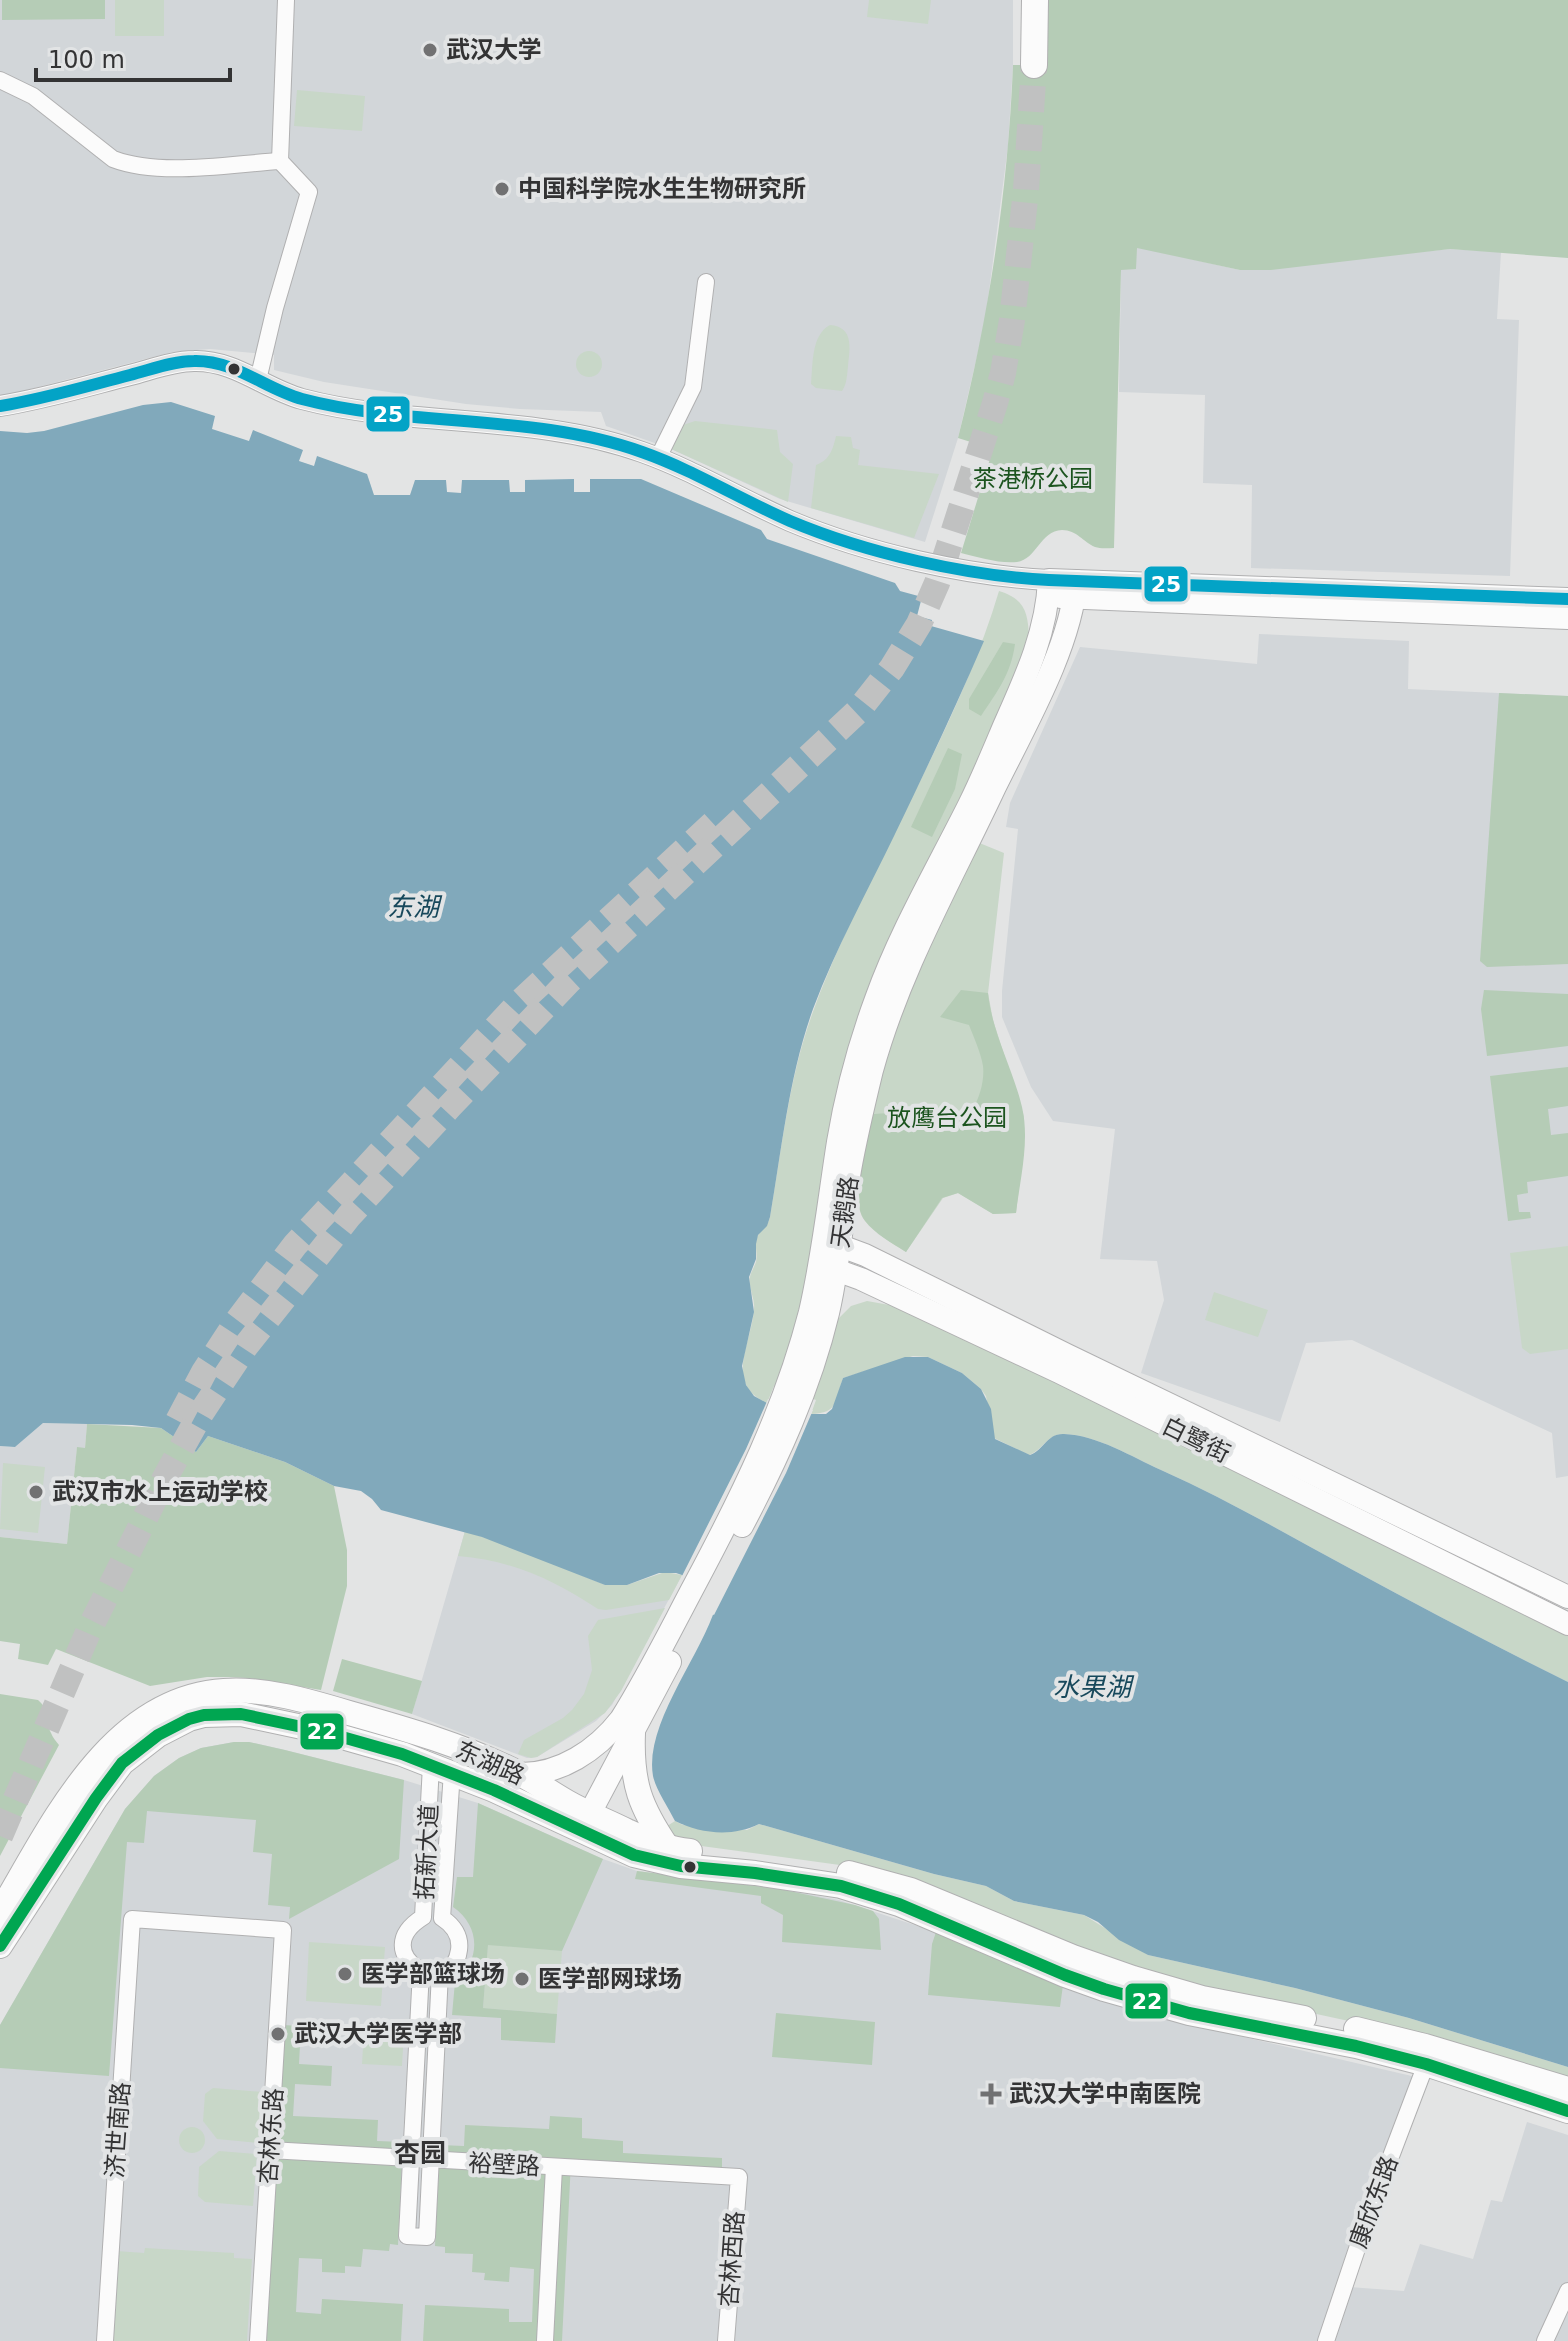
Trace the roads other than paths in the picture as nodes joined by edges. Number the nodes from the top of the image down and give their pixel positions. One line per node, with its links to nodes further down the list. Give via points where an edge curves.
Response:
1 (286, 0): 5 (street)
2 (1021, 0): 3 (highway, via 1028,65)
3 (1035, 0)
4 (0, 80): 5 (street, via 33,96 125,164 170,168)
5 (280, 161): 7 (street, via 309,192)
6 (706, 282): 9 (street, via 693,387)
7 (258, 380): 8 (street, via 221,365 191,361); 9 (street, via 330,406 592,437)
8 (0, 406)
9 (658, 458): 10 (street, via 831,536)
10 (1048, 588): 11 (main road); 14 (main road, 天鹅路, via 1041,634 1018,695 875,1000 842,1120)
11 (1076, 590): 12 (main road); 13 (main road); 14 (main road, 天鹅路, via 1046,679 891,1009)
12 (1568, 599)
13 (1568, 618)
14 (833, 1243): 15 (main road, 天鹅路); 16 (main road, 白鹭街)
15 (828, 1267): 17 (main road, 天鹅路, via 821,1338 795,1392 772,1466); 18 (main road, 白鹭街, via 1059,1372)
16 (1568, 1597)
17 (693, 1604): 19 (main road, 天鹅路); 21 (main road, 天鹅路, via 610,1733 567,1764)
18 (1568, 1624)
19 (633, 1733): 22 (main road, 天鹅路); 23 (main road, via 634,1778 645,1811)
20 (442, 1768): 22 (main road, 东湖路); 26 (main road, 东湖路, via 258,1716 224,1713 189,1719 143,1745 115,1772); 27 (street, 拓新大道, via 423,1917 407,1932 403,1946 407,1960); 28 (street, 拓新大道, via 442,1918 460,1944 456,1961)
21 (519, 1774): 22 (main road, 东湖路); 24 (main road, 东湖路, via 422,1734 323,1705 249,1691 202,1694 151,1715 98,1759 73,1790)
22 (586, 1822): 23 (main road, 东湖路); 29 (main road, 东湖路, via 634,1855 653,1861 841,1886 899,1904 1104,1989 1189,2013)
23 (668, 1848): 30 (main road, 东湖路, via 881,1880 1166,1988 1413,2043)
24 (0, 1912)
25 (132, 1919): 32 (street, 杏林东路, via 283,1930); 38 (street, 济世南路)
26 (0, 1946)
27 (421, 1971): 28 (street); 33 (street, 拓新大道)
28 (440, 1973): 34 (street, 拓新大道)
29 (1426, 2064): 31 (main road, 东湖路); 42 (street, 康欣东路)
30 (1568, 2089)
31 (1568, 2111)
32 (270, 2150): 33 (street, 裕壁路); 39 (street, 杏林东路)
33 (411, 2160): 34 (street, 裕壁路); 34 (street, 拓新大道, via 407,2236 427,2237)
34 (431, 2161): 35 (street, 裕壁路)
35 (554, 2167): 36 (street, 裕壁路); 40 (street)
36 (739, 2177): 41 (street, 杏林西路)
37 (1568, 2291): 43 (street)
38 (105, 2341)
39 (258, 2341)
40 (545, 2341)
41 (726, 2341)
42 (1326, 2341)
43 (1545, 2341)

